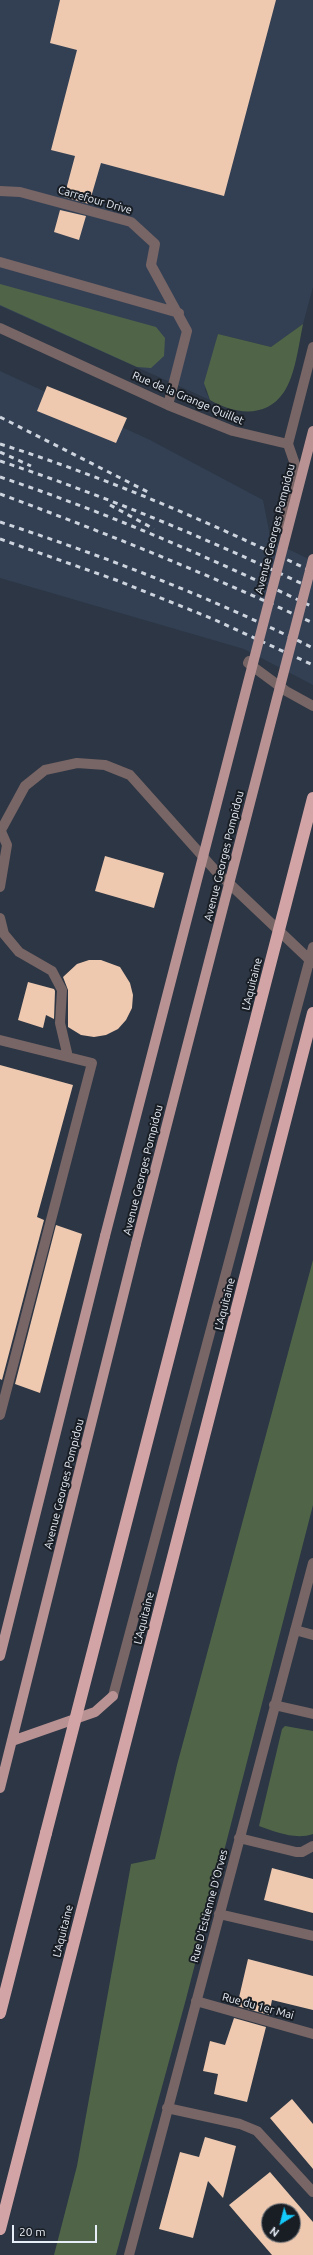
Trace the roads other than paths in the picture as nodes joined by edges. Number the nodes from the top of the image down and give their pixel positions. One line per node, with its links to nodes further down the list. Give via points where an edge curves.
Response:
1 (0, 191): 3 (street, Carrefour Drive, via 20,192 131,222 155,244 151,265)
2 (0, 262): 3 (street)
3 (179, 313): 6 (street, via 187,332)
4 (0, 328): 6 (street, Rue de la Grange Quillet)
5 (313, 347): 8 (street)
6 (168, 405): 8 (street, Rue de la Grange Quillet, via 233,431)
7 (313, 431): 27 (main road, Avenue Georges Pompidou, bridge, via 105,1236)
8 (288, 444): 9 (street, via 297,470)
9 (283, 530)
10 (313, 558): 31 (main road, Avenue Georges Pompidou, bridge, via 136,1244)
11 (254, 641): 12 (street, via 248,662 286,691)
12 (313, 706)
13 (313, 798): 38 (highway, L'Aquitaine, bridge)
14 (0, 829): 15 (street, via 7,845); 18 (street, via 25,786 45,770 77,763 105,765 130,775 214,869)
15 (0, 887)
16 (0, 918): 21 (street, via 4,934 19,952 52,971 62,990 60,1023)
17 (313, 947): 18 (street)
18 (311, 962): 28 (street)
19 (313, 1013): 42 (highway, L'Aquitaine)
20 (0, 1040): 21 (street)
21 (68, 1057): 22 (street, via 92,1063)
22 (4, 1386): 23 (street)
23 (0, 1415)
24 (313, 1563): 25 (street, Rue D'Estienne D'Orves)
25 (295, 1630): 26 (street); 29 (street, Rue D'Estienne D'Orves)
26 (313, 1634)
27 (0, 1656)
28 (112, 1696): 31 (main road, via 95,1712)
29 (274, 1705): 30 (street); 33 (street, Rue D'Estienne D'Orves)
30 (313, 1714)
31 (12, 1741): 32 (main road, Avenue Georges Pompidou)
32 (0, 1788)
33 (239, 1838): 34 (street, via 296,1852); 35 (street, Rue D'Estienne D'Orves)
34 (313, 1846)
35 (219, 1914): 36 (street); 37 (street, Rue D'Estienne D'Orves)
36 (313, 1936)
37 (196, 2001): 39 (street, Rue du 1er Mai); 40 (street, Rue D'Estienne D'Orves)
38 (0, 2012)
39 (313, 2034)
40 (167, 2108): 41 (street, via 240,2124 257,2132); 43 (street, Rue D'Estienne D'Orves)
41 (313, 2192)
42 (0, 2229)
43 (129, 2255)

